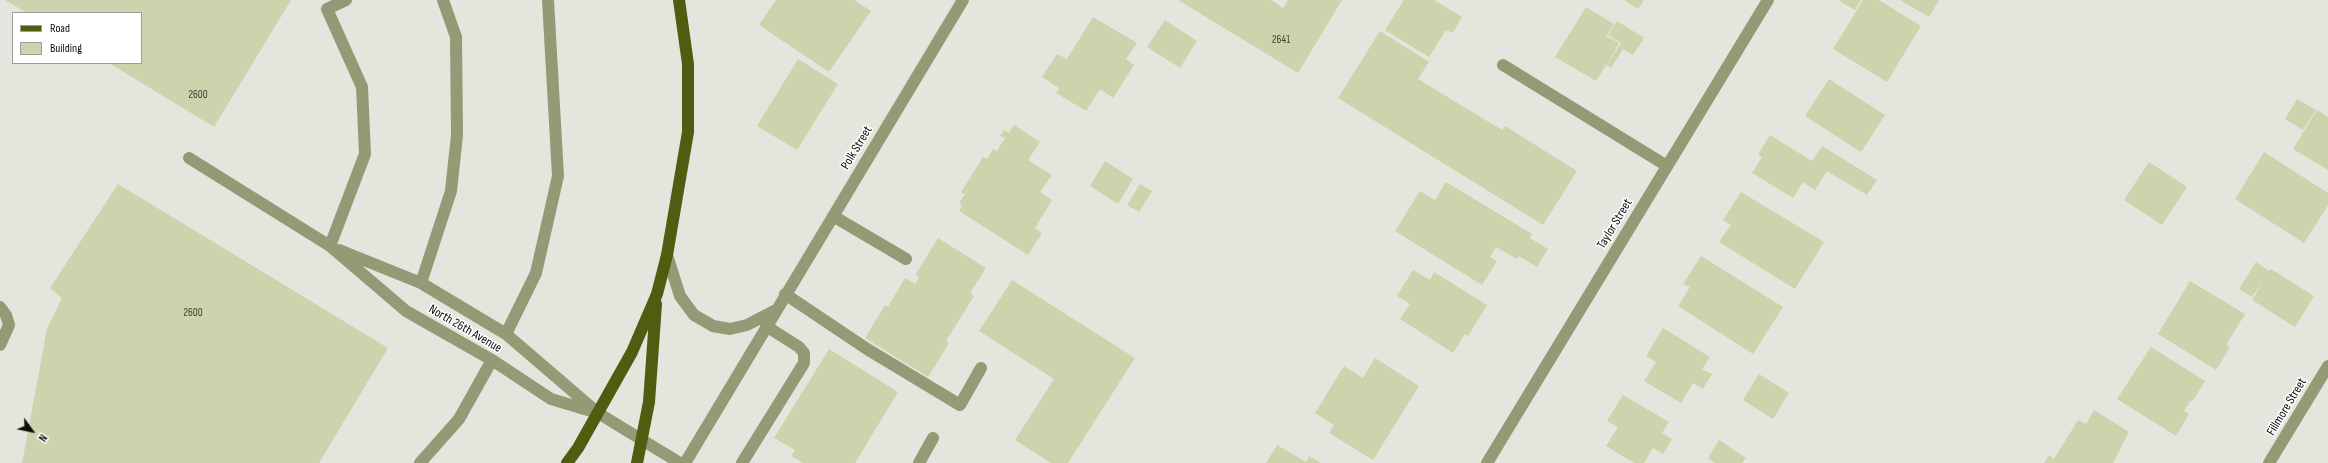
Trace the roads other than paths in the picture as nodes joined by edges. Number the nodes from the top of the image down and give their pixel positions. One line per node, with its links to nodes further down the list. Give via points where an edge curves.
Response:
1 (346, 0): 11 (street, via 327,9 362,87 365,154)
2 (443, 0): 14 (street, via 456,37 457,135 451,191)
3 (548, 0): 20 (street, via 558,176 536,273)
4 (679, 0): 12 (main road, via 688,64 688,132)
5 (964, 0): 10 (street, Polk Street)
6 (1768, 0): 9 (street, Taylor Street)
7 (1502, 65): 9 (street)
8 (189, 158): 11 (street, North 26th Avenue)
9 (1667, 166): 35 (street, Taylor Street)
10 (833, 216): 13 (street); 16 (street, Polk Street)
11 (330, 246): 14 (street, North 26th Avenue); 22 (street, North 26th Avenue, via 406,311)
12 (668, 255): 15 (main road); 18 (street, via 680,296 694,315 714,326 730,329 747,325)
13 (906, 259)
14 (421, 283): 20 (street, North 26th Avenue)
15 (657, 294): 25 (main road, via 632,352); 27 (main road, via 649,402)
16 (785, 294): 18 (street, Polk Street); 24 (street, via 867,349 960,405)
17 (0, 307): 21 (street, via 9,325)
18 (775, 311): 19 (street, Polk Street)
19 (766, 326): 32 (street, Polk Street); 33 (street, via 799,347 804,353 804,363)
20 (506, 334): 25 (street, North 26th Avenue)
21 (0, 345)
22 (492, 360): 25 (street, North 26th Avenue, via 551,399); 28 (street, via 459,419)
23 (2328, 366): 36 (street, Fillmore Street)
24 (981, 368)
25 (598, 413): 27 (street, North 26th Avenue); 29 (main road)
26 (933, 438): 34 (street)
27 (643, 440): 30 (main road); 31 (street, North 26th Avenue)
28 (420, 463)
29 (567, 463)
30 (637, 463)
31 (680, 463)
32 (685, 463)
33 (742, 463)
34 (919, 463)
35 (1486, 463)
36 (2269, 463)

